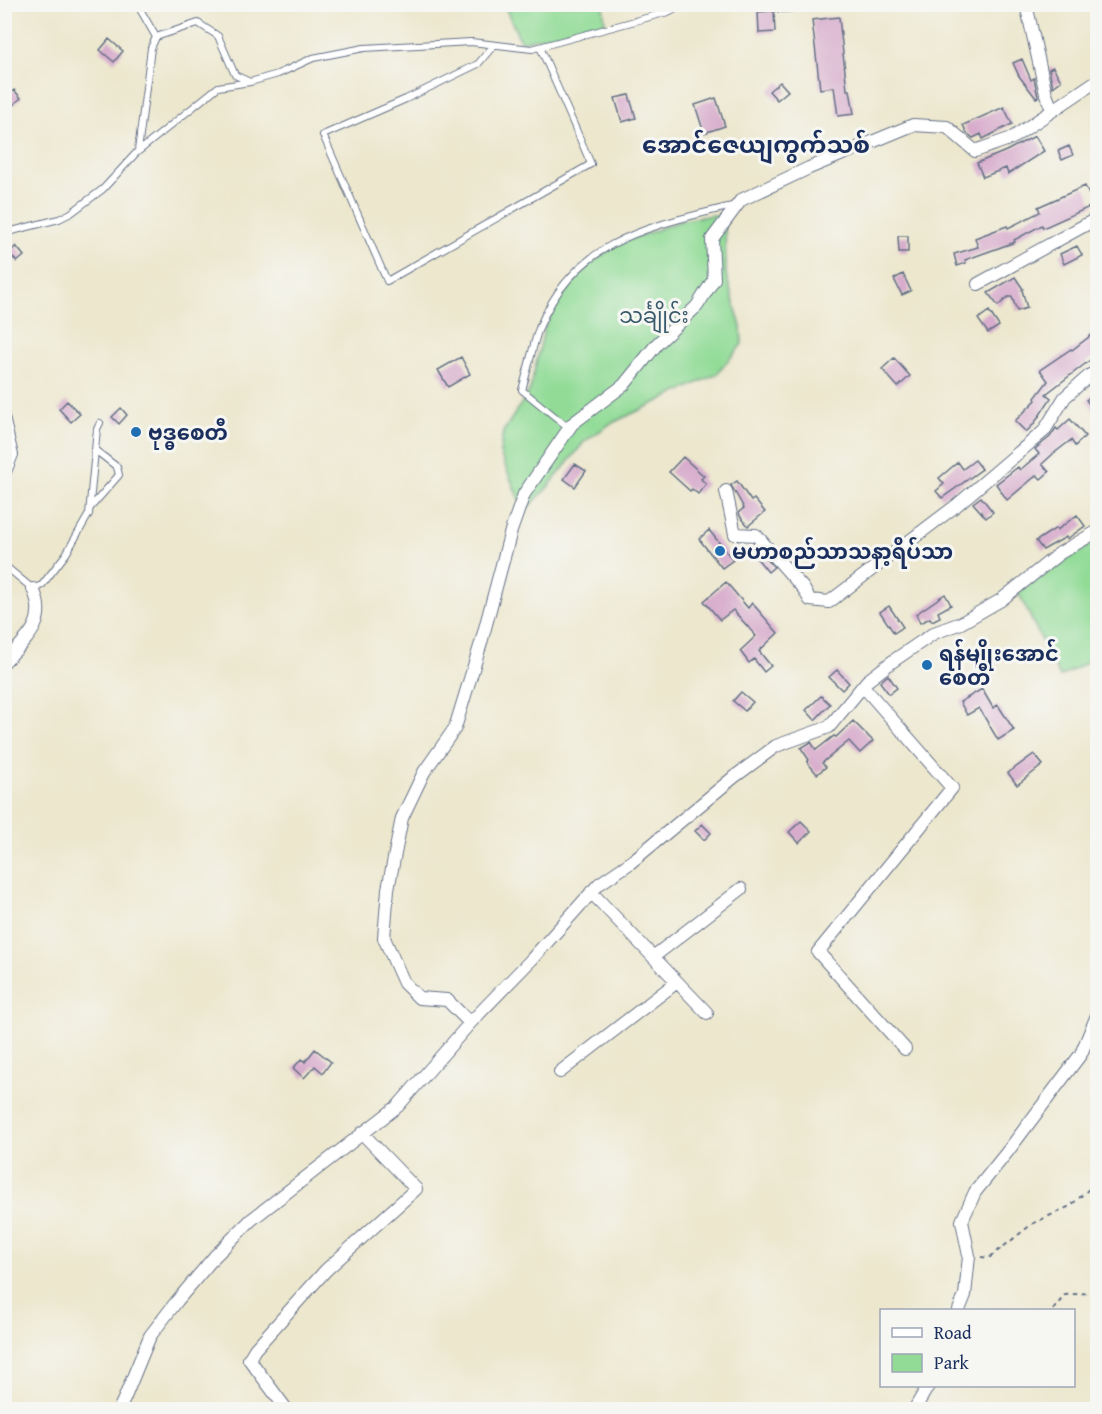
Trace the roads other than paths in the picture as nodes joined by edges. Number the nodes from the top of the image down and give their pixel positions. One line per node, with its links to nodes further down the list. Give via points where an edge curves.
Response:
1 (137, 4): 6 (lane)
2 (684, 4): 8 (lane, via 668,12)
3 (776, 4): 4 (street)
4 (808, 4)
5 (1026, 4): 11 (street)
6 (156, 37): 10 (lane, via 198,23 218,36 235,75); 12 (lane, via 150,48)
7 (494, 45): 8 (lane); 8 (lane, via 478,64 323,135 387,281 591,164); 10 (lane, via 471,42 364,48 313,58)
8 (540, 47)
9 (1098, 80): 11 (street)
10 (250, 82): 12 (lane, via 218,87)
11 (1052, 110): 13 (street, via 1012,138 975,151 947,127 913,125 809,168)
12 (138, 151): 15 (lane, via 103,189 71,213)
13 (738, 204): 20 (street, via 712,239 714,279 697,306 657,344 624,385); 20 (lane, via 666,222 621,239 586,261 571,276 539,329 522,390)
14 (1098, 218): 16 (street)
15 (4, 233)
16 (978, 284)
17 (1098, 371): 23 (street, via 1065,397 1044,431 957,505 829,602 810,600 756,535 735,534)
18 (4, 409): 22 (lane, via 15,455)
19 (100, 423): 21 (lane)
20 (569, 428): 36 (street, via 524,494 455,728 424,772 402,818 388,889 384,938 404,983 419,998 447,1000)
21 (95, 450): 24 (lane); 24 (lane, via 117,467 119,475)
22 (4, 483)
23 (726, 491)
24 (90, 508): 27 (lane, via 66,554 42,585)
25 (1098, 531): 29 (street, via 1060,553 1001,600 934,633)
26 (4, 565): 27 (lane)
27 (33, 589): 28 (street, via 39,602 36,625)
28 (4, 662)
29 (863, 686): 31 (street, via 829,727 777,746); 37 (street, via 952,788 818,952)
30 (741, 889): 32 (street)
31 (591, 892): 32 (street); 36 (street)
32 (653, 957): 33 (street)
33 (677, 982): 34 (street); 38 (street)
34 (707, 1013)
35 (1098, 1013): 40 (street, via 1081,1054 975,1192 962,1221 969,1256)
36 (470, 1023): 39 (street, via 399,1106)
37 (905, 1049)
38 (560, 1072)
39 (362, 1133): 42 (street, via 259,1213 215,1256 150,1336); 43 (street, via 416,1189 326,1270 249,1359)
40 (960, 1309)
41 (926, 1387): 44 (street)
42 (118, 1410)
43 (287, 1410)
44 (914, 1410)

